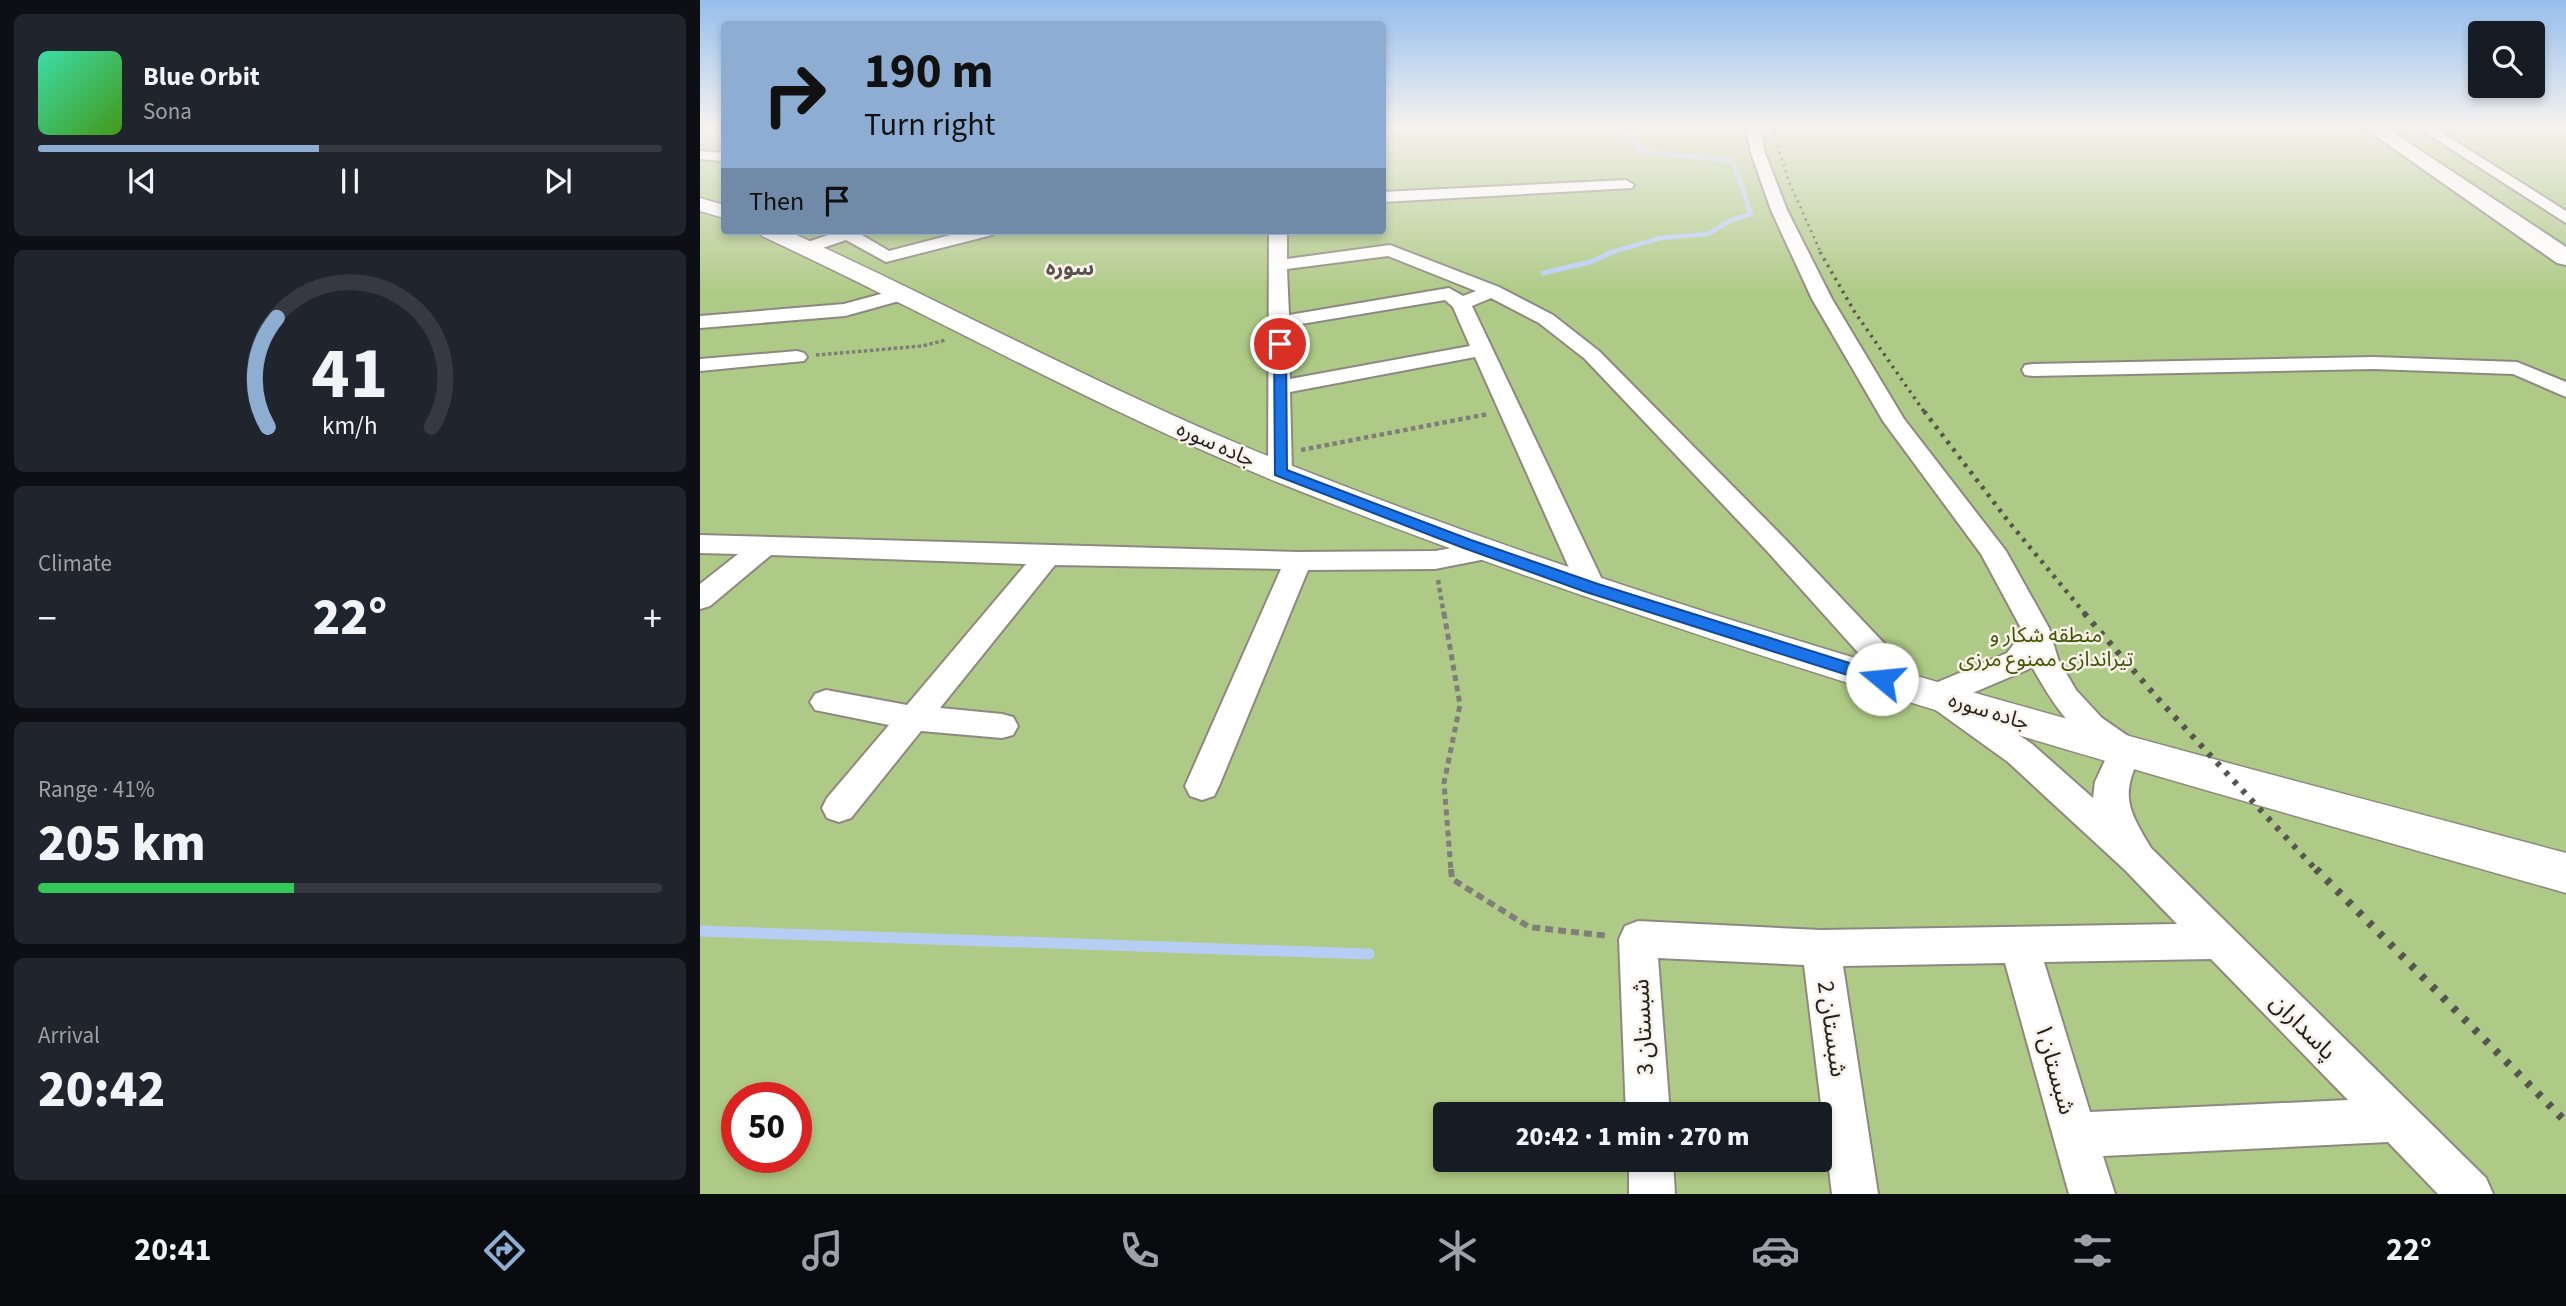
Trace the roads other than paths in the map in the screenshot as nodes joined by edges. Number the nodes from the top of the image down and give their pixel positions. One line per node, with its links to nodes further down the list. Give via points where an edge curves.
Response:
1 (1769, 183): 40 (street, via 1822,299 1894,421 1993,551)
2 (2455, 183): 18 (highway)
3 (2490, 183): 15 (highway)
4 (2501, 183): 9 (street)
5 (1626, 185): 6 (street)
6 (1386, 197)
7 (700, 204): 8 (main road)
8 (721, 211)
9 (2566, 218)
10 (779, 235): 16 (main road, جاده سوره)
11 (845, 235): 16 (street)
12 (850, 235): 17 (street)
13 (971, 235): 17 (street)
14 (1278, 235): 19 (street)
15 (2566, 241)
16 (808, 248): 20 (main road, جاده سوره)
17 (886, 257): 20 (street)
18 (2566, 258)
19 (1280, 265): 21 (street, via 1390,250); 25 (street)
20 (853, 270): 22 (main road, جاده سوره)
21 (1492, 291): 23 (street); 41 (street, via 1546,319 1592,355)
22 (903, 294): 24 (street, via 845,310); 32 (main road, جاده سوره, via 1150,415)
23 (1461, 304): 25 (street, via 1449,294); 26 (street)
24 (700, 322)
25 (1280, 322): 30 (street)
26 (1482, 350): 30 (street); 38 (street)
27 (797, 357): 28 (street)
28 (700, 365)
29 (2033, 370): 31 (street, via 2374,363 2504,367 2517,368)
30 (1280, 387): 32 (street)
31 (2566, 390)
32 (1280, 463): 35 (main road, جاده سوره)
33 (700, 544): 34 (street)
34 (765, 546): 36 (street); 39 (street)
35 (1487, 551): 37 (street, via 1435,560); 38 (main road, جاده سوره)
36 (1048, 556): 37 (street); 43 (street)
37 (1298, 561): 46 (street)
38 (1592, 588): 41 (main road, جاده سوره)
39 (700, 599)
40 (2035, 628): 41 (street, via 2018,661); 45 (street, via 2043,659 2065,698 2091,727)
41 (1923, 692): 45 (main road, جاده سوره); 48 (street, via 2020,753)
42 (826, 702): 43 (street)
43 (914, 718): 44 (street); 47 (street)
44 (1002, 726)
45 (2126, 752): 48 (street, via 2108,791 2117,821); 49 (main road, جاده سوره)
46 (1202, 786)
47 (839, 808)
48 (2138, 859): 50 (street, پاسداران)
49 (2566, 873)
50 (2217, 941): 51 (street); 54 (street, پاسداران)
51 (2019, 944): 52 (street); 55 (street, شبستان۱)
52 (1821, 948): 53 (street, شبستان 3, via 1638,939); 58 (street, شبستان 2)
53 (1647, 1102)
54 (2396, 1120): 55 (street); 60 (street, پاسداران)
55 (2075, 1135): 59 (street, شبستان۱)
56 (1651, 1172): 57 (street)
57 (1653, 1194)
58 (1855, 1194)
59 (2092, 1194)
60 (2470, 1194)

